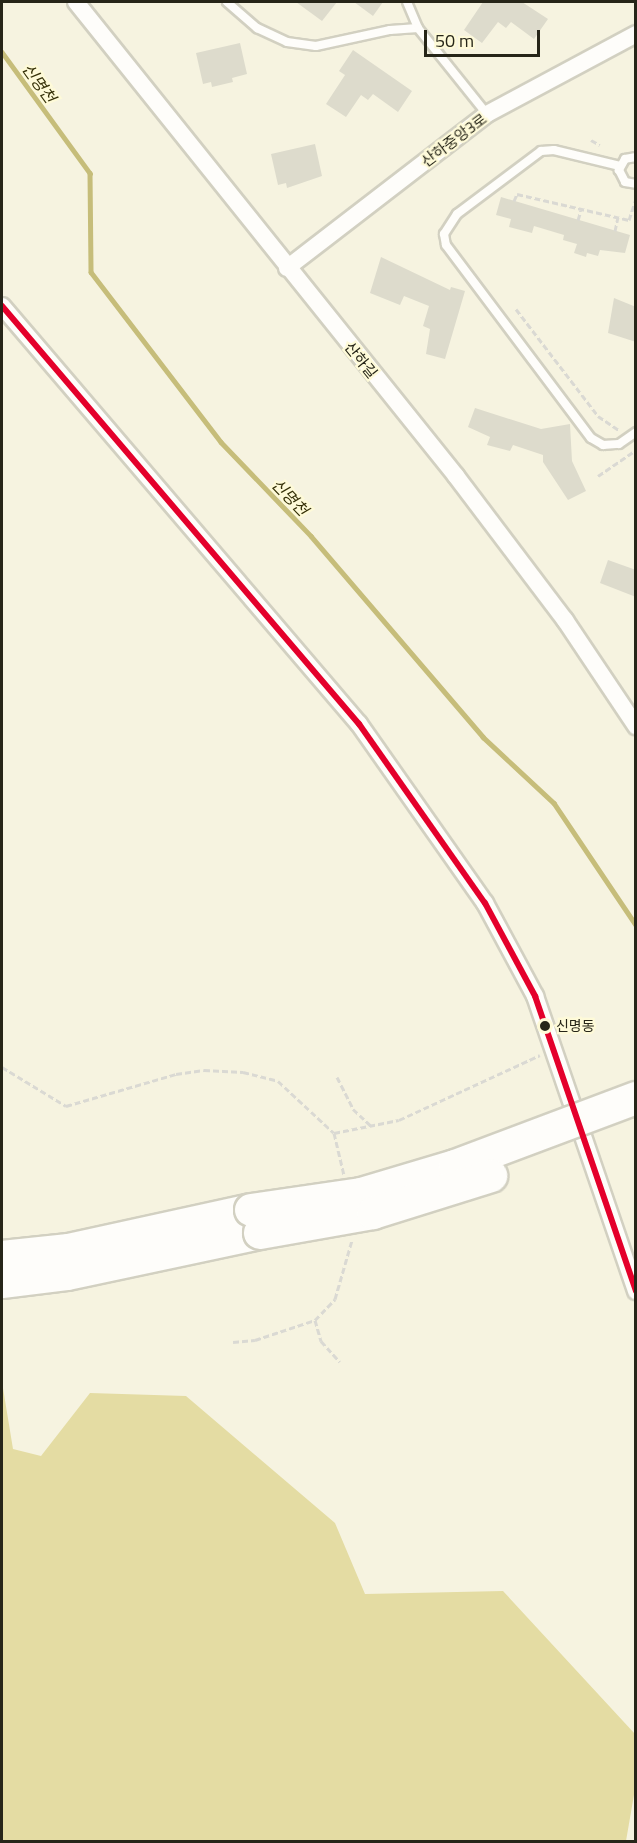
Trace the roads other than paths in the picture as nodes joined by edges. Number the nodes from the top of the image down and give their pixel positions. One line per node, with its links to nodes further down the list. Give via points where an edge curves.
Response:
1 (76, 2): 10 (street, 산하길)
2 (227, 2): 4 (lane, via 257,28 287,42 306,45 340,43 390,30)
3 (407, 2): 4 (lane)
4 (418, 28): 6 (lane)
5 (636, 34): 6 (street, 산하중앙3로)
6 (487, 114): 10 (street, 산하중앙3로)
7 (636, 157): 8 (lane, via 625,159)
8 (620, 166): 9 (lane, via 622,179); 12 (lane, via 554,150 541,151 457,214 444,234 446,245 591,438 603,444 620,444)
9 (636, 184)
10 (286, 267): 13 (street, 산하길, via 524,566)
11 (2, 306): 19 (street, via 390,763 512,948 555,1047)
12 (631, 431)
13 (636, 726)
14 (636, 1098): 16 (highway, bridge, via 455,1166)
15 (636, 1120): 16 (highway, bridge, via 419,1201 311,1227)
16 (255, 1222): 17 (highway); 18 (highway, via 67,1274)
17 (2, 1257)
18 (2, 1282)
19 (636, 1291)

